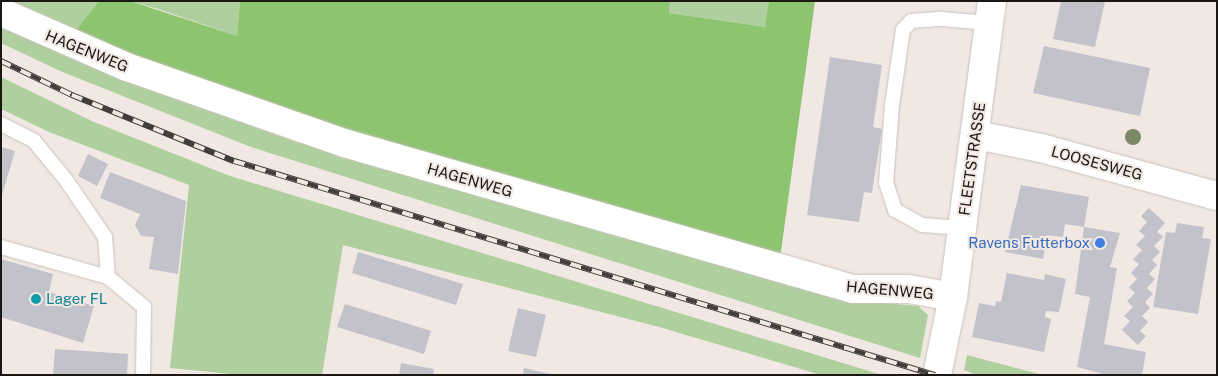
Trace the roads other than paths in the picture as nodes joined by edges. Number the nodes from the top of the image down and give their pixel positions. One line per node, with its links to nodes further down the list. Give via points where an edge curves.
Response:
1 (1, 12): 9 (street, HAGENWEG, via 127,68 344,143 853,288 909,288)
2 (990, 12): 4 (street, FLEETSTRASSE); 6 (lane, via 910,21 903,30 892,105 886,183 890,202 902,217 922,225)
3 (1, 124): 8 (lane, via 34,142 66,180 105,237)
4 (976, 135): 5 (street, LOOSESWEG, via 1041,148); 6 (street, FLEETSTRASSE)
5 (1217, 196)
6 (963, 228): 9 (street, FLEETSTRASSE)
7 (1, 247): 8 (lane)
8 (108, 277): 10 (lane, via 144,307)
9 (953, 297): 11 (street, FLEETSTRASSE)
10 (143, 375)
11 (937, 375)

